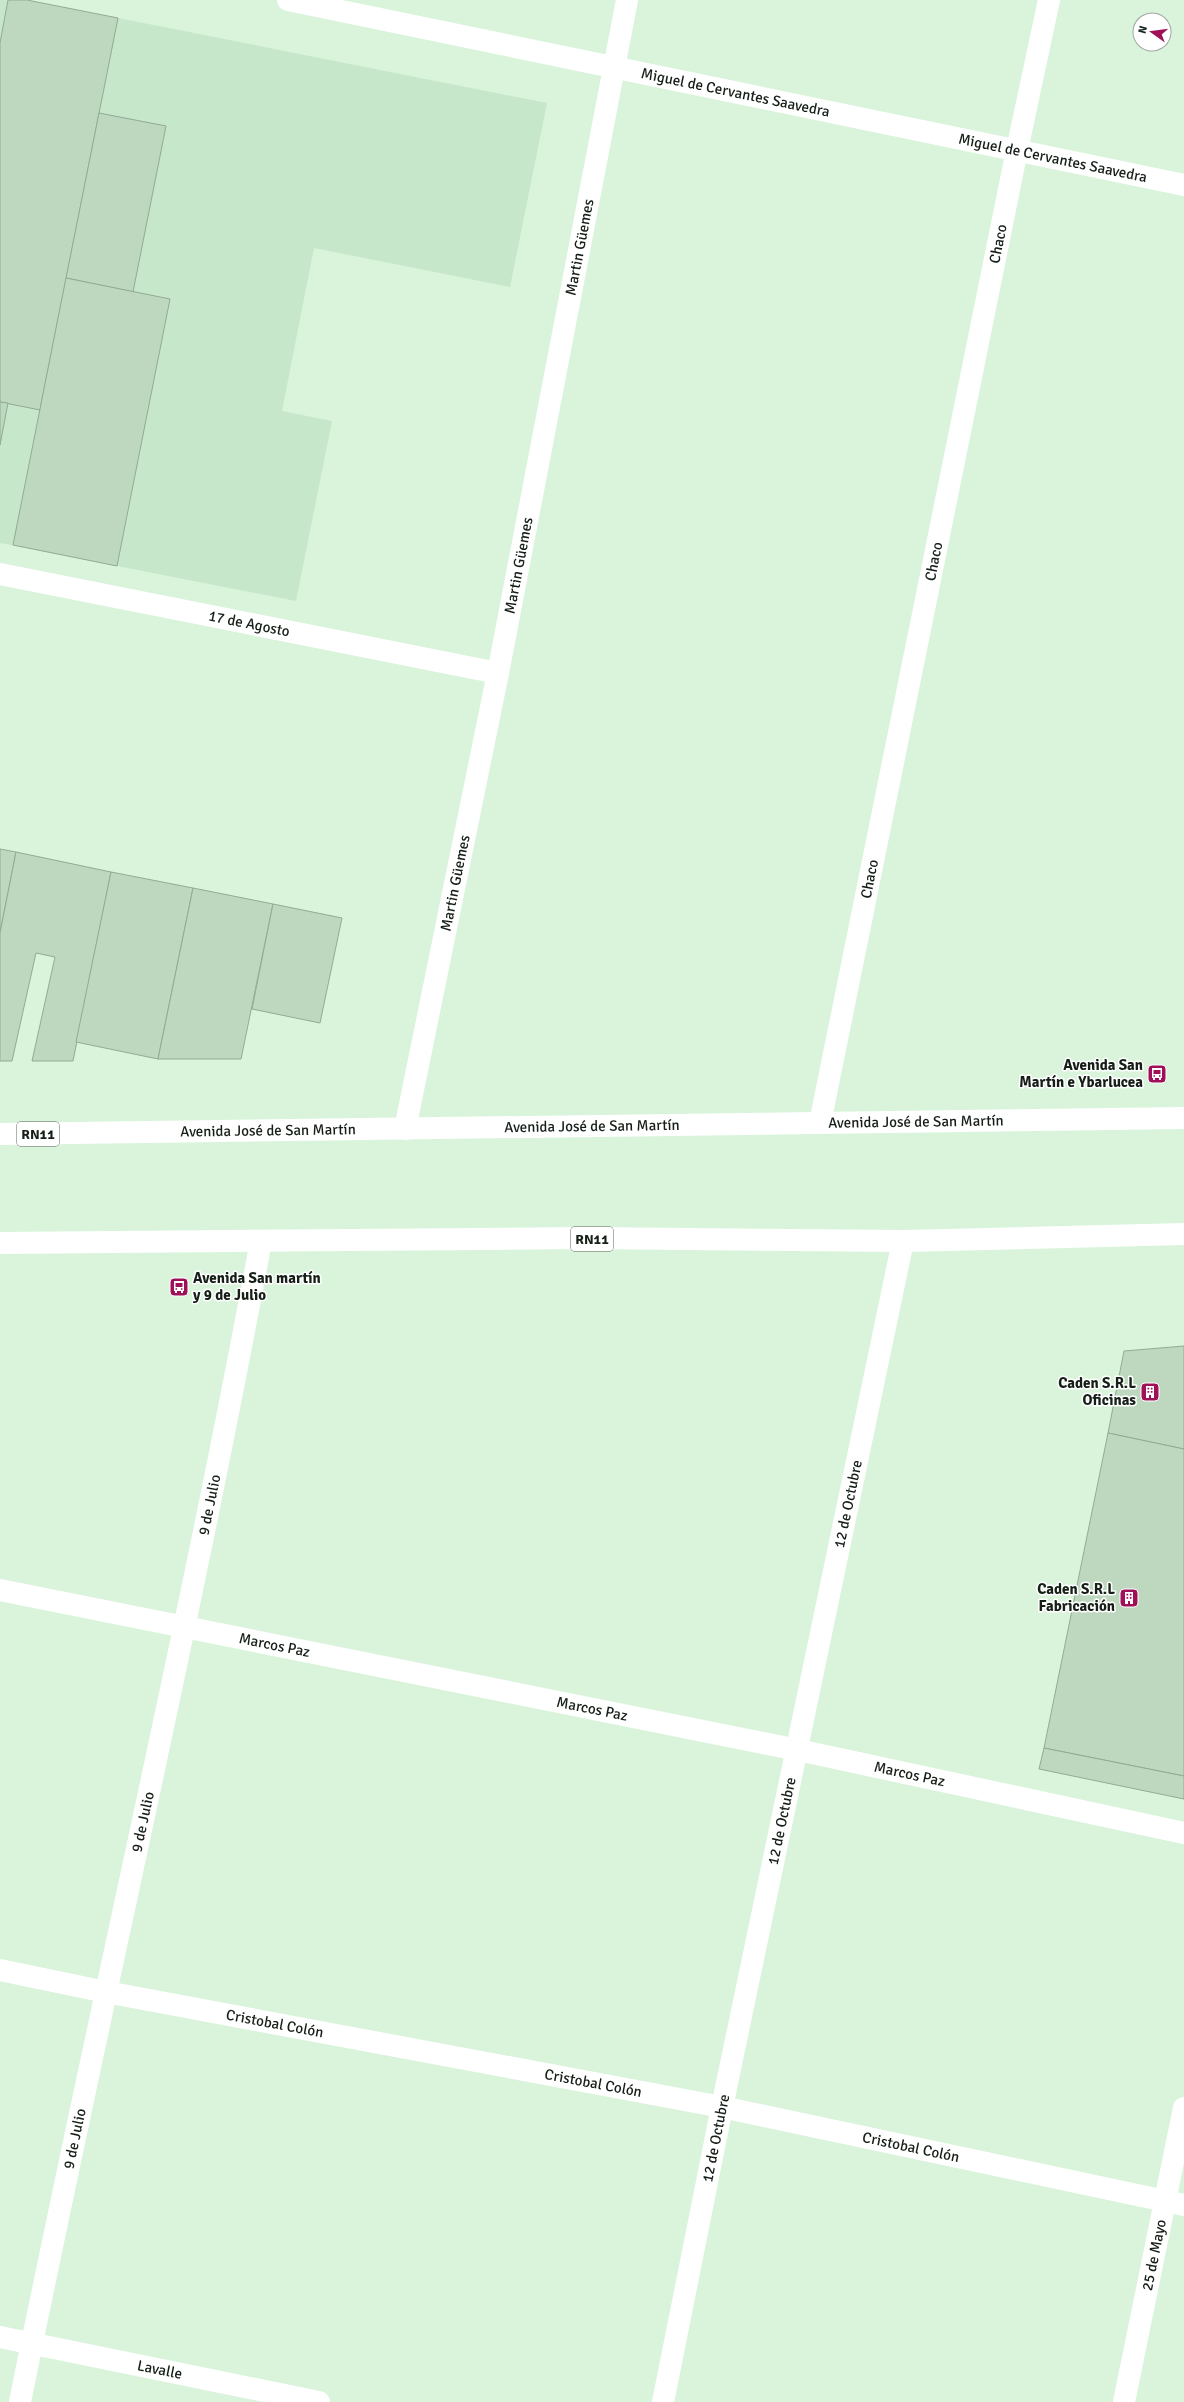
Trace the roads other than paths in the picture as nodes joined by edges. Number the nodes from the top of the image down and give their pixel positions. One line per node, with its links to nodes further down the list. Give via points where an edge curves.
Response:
1 (288, 0): 4 (street, Miguel de Cervantes Saavedra)
2 (628, 0): 4 (street, Martin Güemes)
3 (1049, 0): 5 (street, Chaco)
4 (613, 67): 5 (street, Miguel de Cervantes Saavedra); 8 (street, Martin Güemes)
5 (1016, 150): 6 (street, Miguel de Cervantes Saavedra); 10 (street, Chaco)
6 (1184, 185)
7 (0, 574): 8 (street, 17 de Agosto)
8 (498, 673): 11 (street, Martin Güemes)
9 (1184, 1118): 10 (street, Avenida José de San Martín / RN11)
10 (820, 1123): 11 (street, Avenida José de San Martín / RN11)
11 (404, 1129): 12 (street, Avenida José de San Martín / RN11)
12 (0, 1134)
13 (1184, 1234): 15 (street, RN11)
14 (261, 1241): 15 (street, RN11, via 585,1238); 16 (street, RN11); 18 (street, 9 de Julio, via 235,1381)
15 (903, 1241): 19 (street, 12 de Octubre)
16 (0, 1243)
17 (0, 1590): 18 (street, Marcos Paz)
18 (183, 1626): 19 (street, Marcos Paz); 22 (street, 9 de Julio)
19 (798, 1750): 20 (street, Marcos Paz); 23 (street, 12 de Octubre)
20 (1184, 1833)
21 (0, 1970): 22 (street, Cristobal Colón)
22 (106, 1992): 23 (street, Cristobal Colón); 27 (street, 9 de Julio)
23 (722, 2107): 25 (street, Cristobal Colón); 30 (street, 12 de Octubre)
24 (1184, 2108): 25 (street, 25 de Mayo)
25 (1174, 2203): 31 (street, 25 de Mayo)
26 (0, 2337): 27 (street, Lavalle)
27 (32, 2344): 28 (street, 9 de Julio); 29 (street, Lavalle)
28 (20, 2402)
29 (319, 2402)
30 (663, 2402)
31 (1124, 2402)

